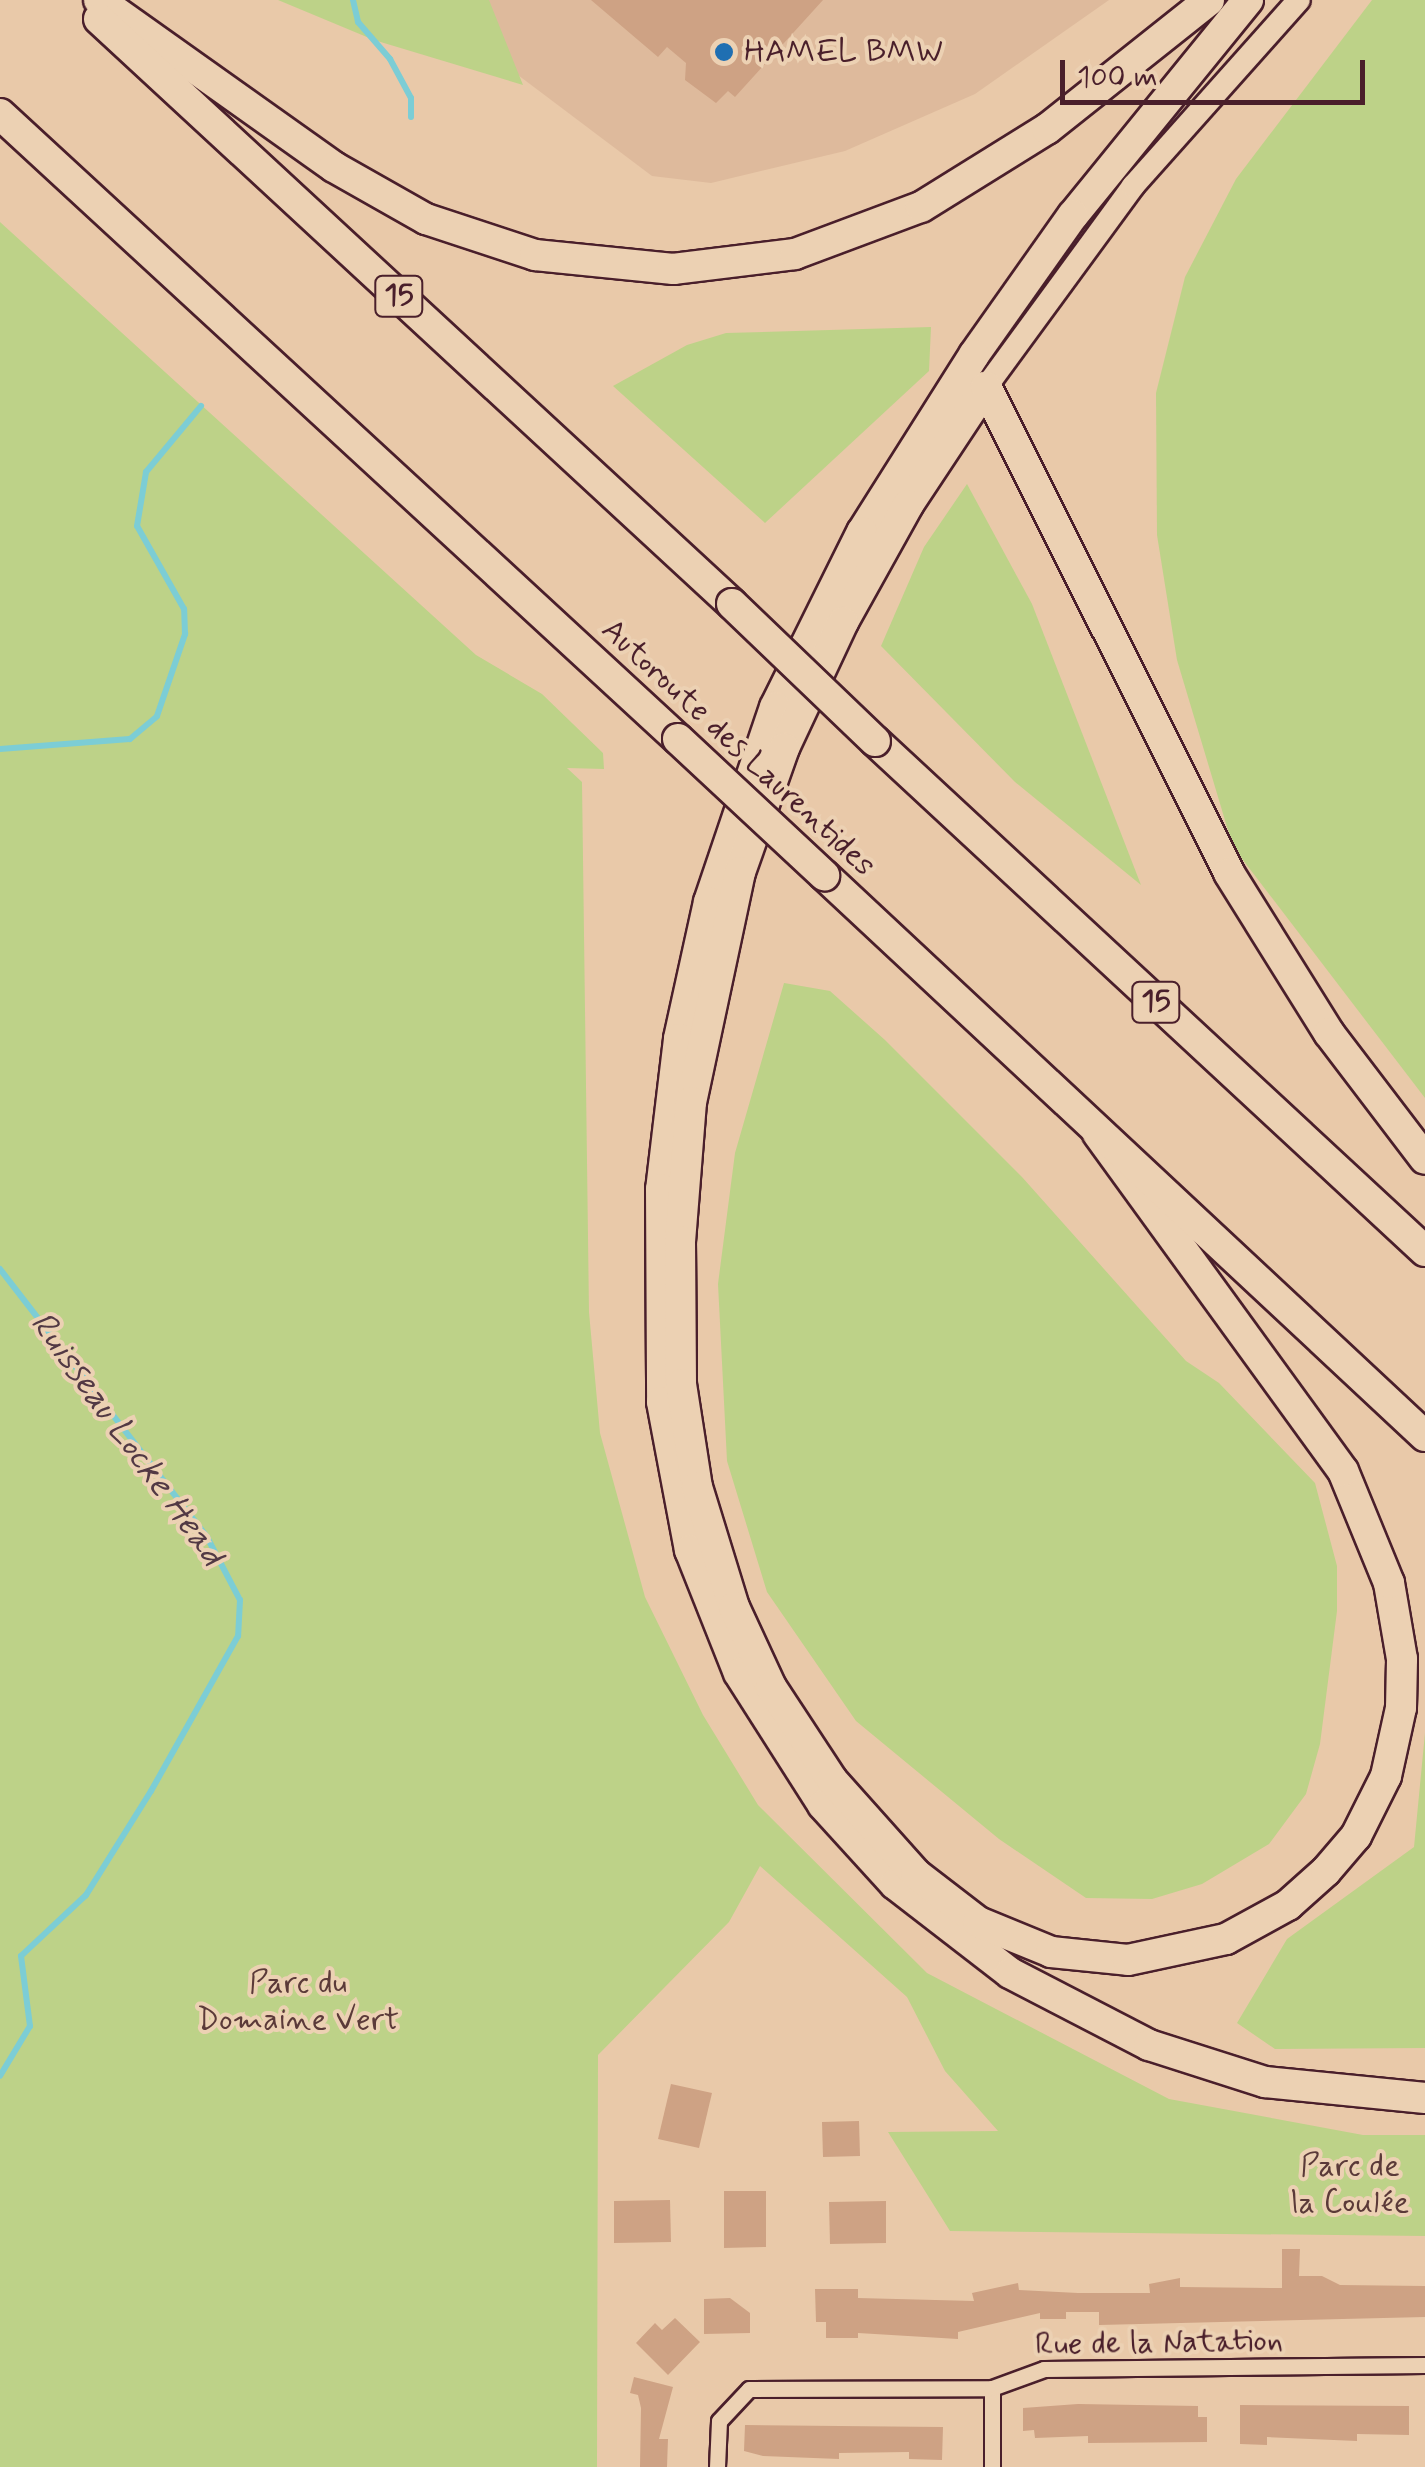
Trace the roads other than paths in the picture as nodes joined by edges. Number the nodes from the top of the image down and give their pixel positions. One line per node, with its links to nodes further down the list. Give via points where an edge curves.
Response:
1 (79, 0): 10 (highway, 15, bridge)
2 (99, 0): 3 (highway, via 344,174 426,218 535,255 672,269 795,254 921,208 1047,129)
3 (1209, 0)
4 (1248, 0): 12 (highway, via 1074,215 944,399 862,532 766,728 708,902 677,1052 660,1223 662,1402 690,1550 739,1673 823,1805 907,1895 1032,1986 1161,2050 1278,2084)
5 (1299, 0): 7 (main road, via 1151,164)
6 (0, 114): 8 (highway, Autoroute des Laurentides, bridge)
7 (986, 388): 8 (highway, via 896,524 835,638 784,748 740,872 691,1102 680,1241 681,1384 700,1503 734,1607 771,1687 832,1780 916,1874 978,1922 1051,1952 1128,1960 1226,1939 1288,1905 1326,1871 1356,1836 1386,1776 1401,1708 1402,1659 1389,1583 1343,1472); 9 (highway, via 1229,873 1329,1032)
8 (1098, 1134): 11 (highway, Autoroute des Laurentides)
9 (1425, 1159)
10 (1425, 1252)
11 (1425, 1436)
12 (1425, 2098)
13 (1425, 2365): 14 (street, Rue de la Natation, via 1044,2370)
14 (992, 2388): 15 (street, Rue de la Natation, via 749,2389 720,2422); 16 (street)
15 (717, 2467)
16 (992, 2467)

